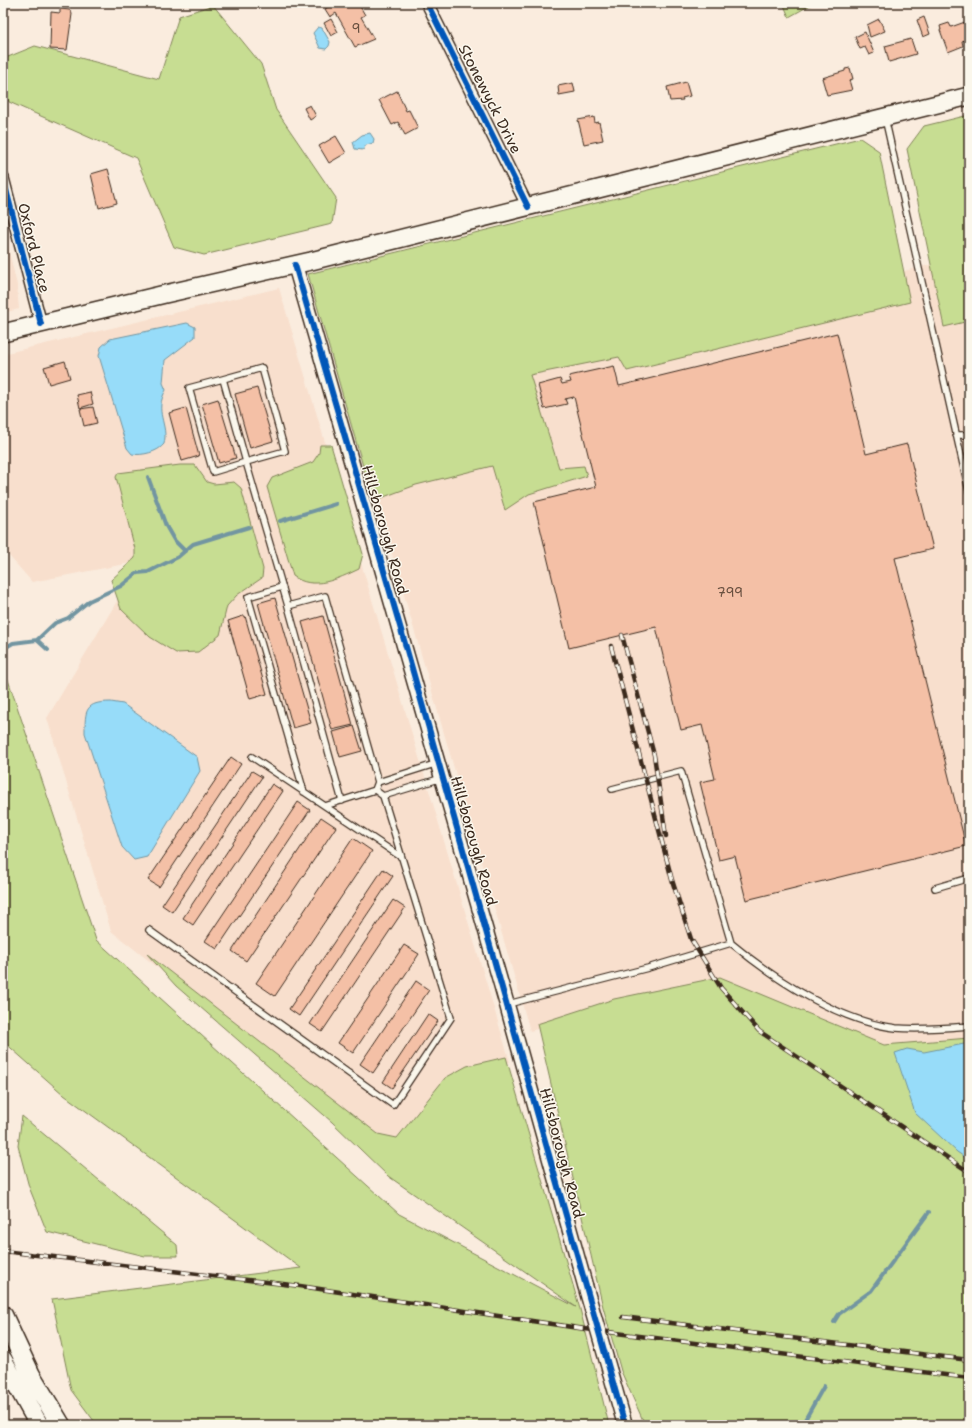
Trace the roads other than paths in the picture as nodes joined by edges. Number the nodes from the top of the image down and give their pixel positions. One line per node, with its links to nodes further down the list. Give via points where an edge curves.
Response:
1 (427, 3): 5 (street, Stonewyck Drive)
2 (969, 96): 3 (main road)
3 (885, 116): 5 (main road); 10 (lane)
4 (3, 178): 7 (street, Oxford Place)
5 (528, 207): 6 (main road)
6 (295, 265): 7 (main road); 17 (street, Hillsborough Road)
7 (41, 324): 8 (main road)
8 (3, 333)
9 (223, 379): 12 (lane); 12 (lane, via 189,388 210,464 213,472); 12 (lane, via 262,368 286,451)
10 (956, 435): 11 (lane); 13 (lane)
11 (969, 435)
12 (246, 462): 14 (lane)
13 (969, 491)
14 (282, 587): 15 (lane); 22 (lane, via 248,597)
15 (288, 606): 19 (lane, via 325,596); 24 (lane)
16 (252, 757): 22 (lane)
17 (438, 763): 18 (street, Hillsborough Road); 19 (lane)
18 (442, 778): 23 (lane); 31 (street, Hillsborough Road)
19 (378, 782): 21 (lane)
20 (612, 789): 30 (lane, via 682,771)
21 (375, 790): 23 (lane); 24 (lane)
22 (304, 792): 25 (lane)
23 (383, 796): 26 (lane)
24 (342, 801): 25 (lane)
25 (325, 806): 26 (lane)
26 (402, 857): 29 (lane, via 451,1018 393,1105)
27 (969, 878): 28 (lane)
28 (935, 888)
29 (148, 930)
30 (731, 943): 31 (lane, via 648,968); 32 (lane, via 757,965 833,1010 857,1020 896,1028)
31 (507, 1004): 37 (street, Hillsborough Road, bridge)
32 (969, 1026)
33 (3, 1316): 36 (highway, via 31,1375)
34 (3, 1360): 35 (highway)
35 (39, 1425)
36 (61, 1425)
37 (625, 1425)

